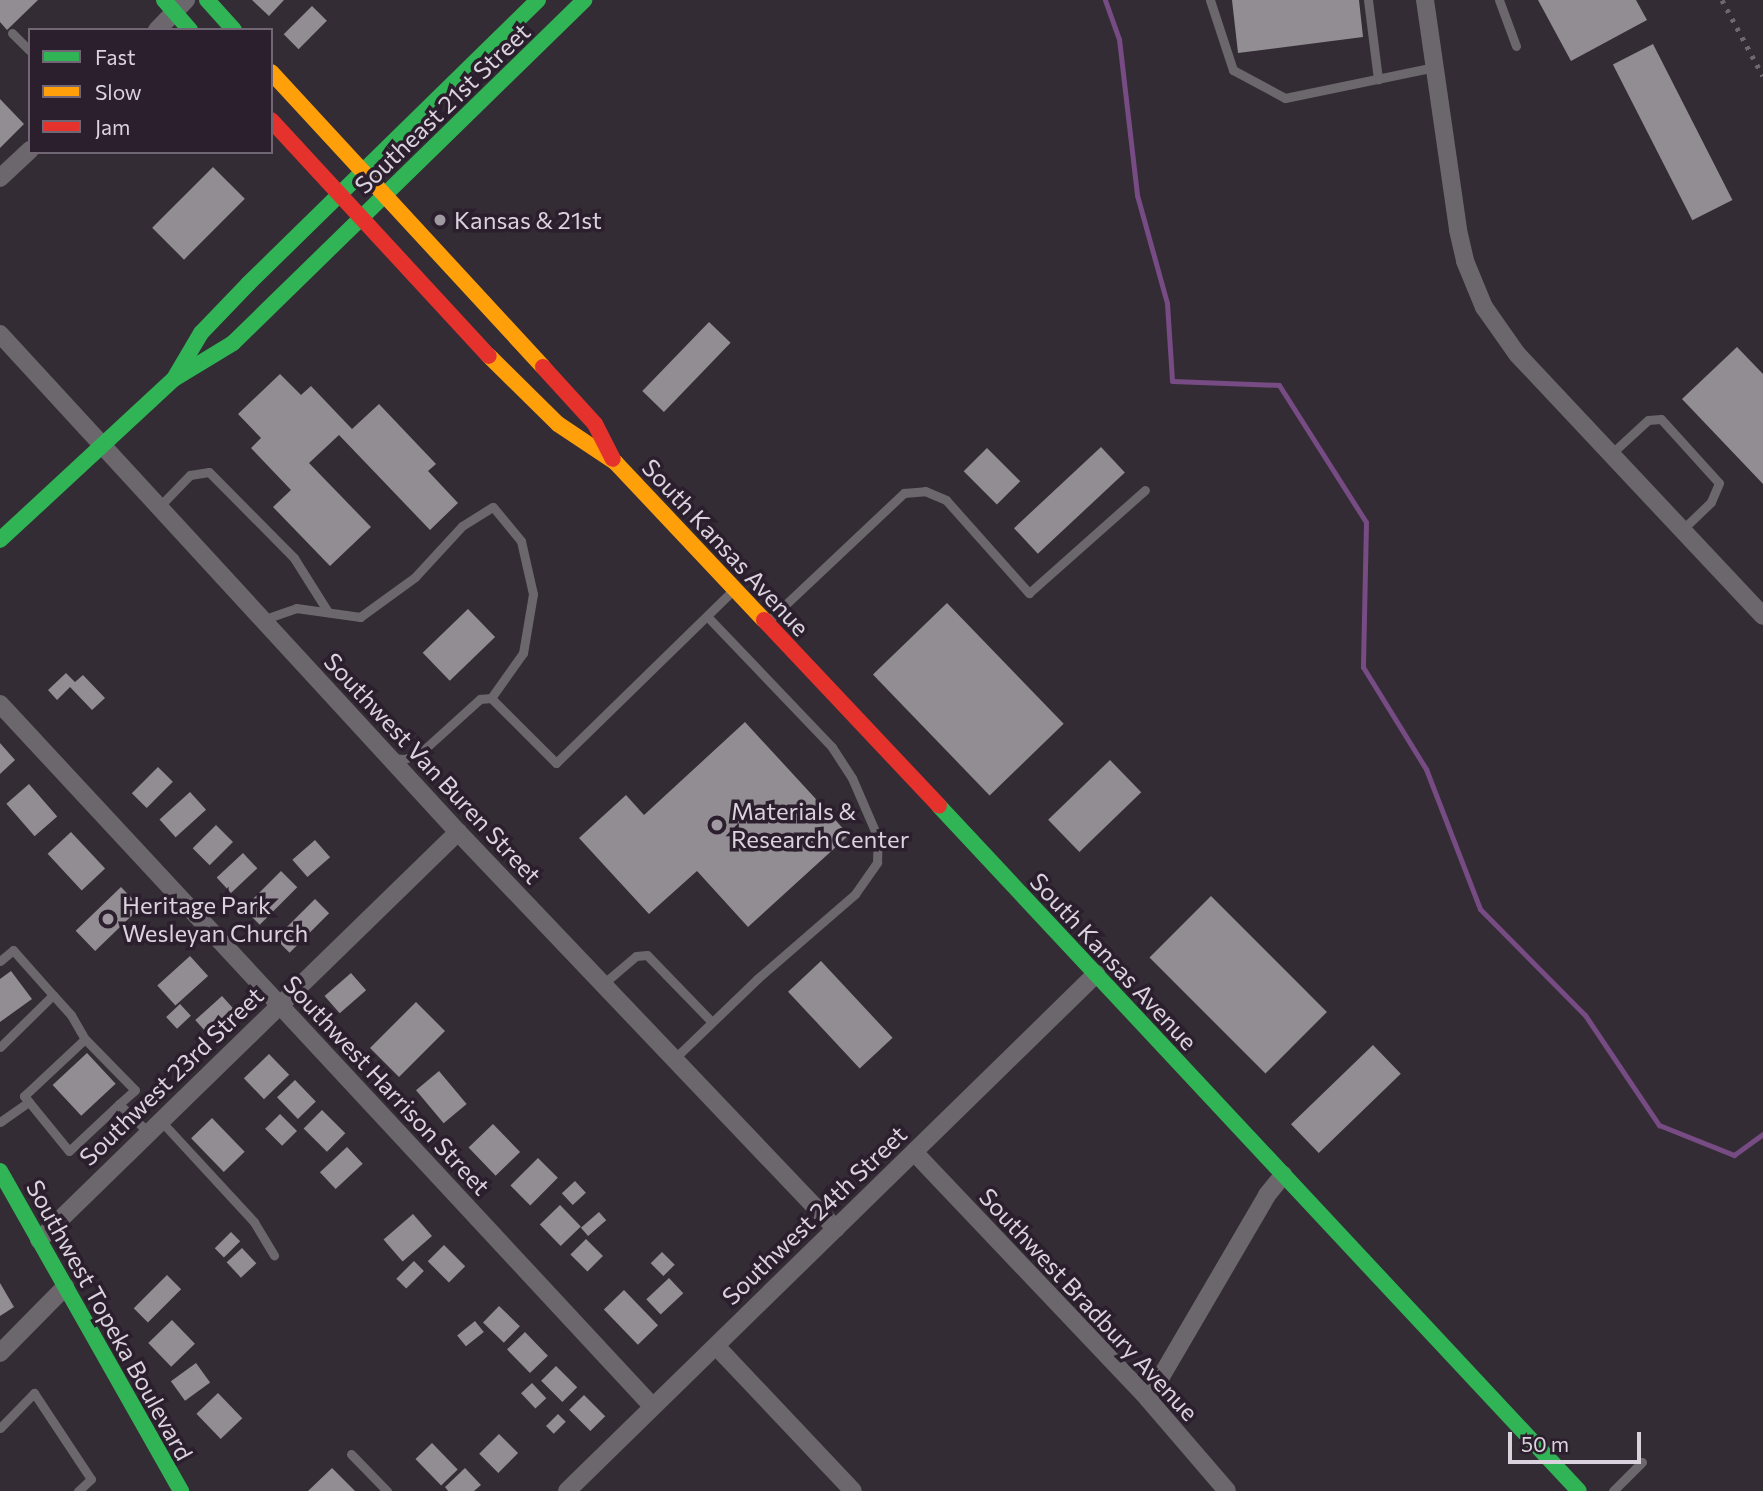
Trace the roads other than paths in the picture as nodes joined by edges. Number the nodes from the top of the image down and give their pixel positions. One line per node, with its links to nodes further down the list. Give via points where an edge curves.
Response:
1 (207, 0): 11 (main road)
2 (537, 0): 20 (main road, Southeast 21st Street)
3 (585, 0): 23 (main road, Southeast 21st Street)
4 (1210, 0): 17 (lane, via 1233,69 1285,98)
5 (1368, 0): 17 (lane)
6 (1425, 0): 15 (street)
7 (1499, 0): 13 (lane)
8 (175, 4): 9 (street); 10 (main road)
9 (158, 28)
10 (189, 28)
11 (232, 28)
12 (12, 33): 14 (lane)
13 (1516, 46)
14 (28, 49)
15 (1435, 67): 17 (lane); 28 (street, via 1458,230 1484,307 1517,354)
16 (273, 74): 20 (main road, South Kansas Avenue)
17 (1378, 79)
18 (273, 122): 22 (main road, South Kansas Avenue)
19 (28, 152): 21 (street)
20 (362, 172): 22 (main road, Southeast 21st Street); 23 (main road, South Kansas Avenue)
21 (0, 178)
22 (339, 195): 24 (main road, South Kansas Avenue); 26 (main road, Southeast 21st Street, via 201,333)
23 (385, 196): 24 (main road, Southeast 21st Street); 29 (main road, South Kansas Avenue, via 595,424)
24 (361, 219): 26 (main road, Southeast 21st Street, via 233,343); 29 (main road, South Kansas Avenue, via 549,415)
25 (0, 334): 27 (street, Southwest Van Buren Street)
26 (174, 379): 27 (main road)
27 (102, 447): 31 (street, Southwest Van Buren Street); 33 (main road)
28 (1611, 454): 32 (street); 32 (lane, via 1648,420 1661,419 1719,483 1711,502)
29 (615, 463): 34 (main road, South Kansas Avenue)
30 (1145, 489): 39 (lane, via 1029,593 946,500 926,491 904,493)
31 (158, 508): 35 (lane, via 190,475 209,472 294,558); 38 (street, Southwest Van Buren Street)
32 (1682, 530): 37 (street)
33 (0, 540)
34 (735, 588): 36 (lane); 39 (main road, South Kansas Avenue)
35 (328, 612): 38 (lane, via 296,608); 40 (lane, via 360,617 415,577 462,526 493,507 521,541 533,594 523,653)
36 (707, 616): 40 (lane, via 556,764); 49 (lane, via 832,747 852,778 878,838 877,862 855,894)
37 (1763, 616)
38 (262, 620): 42 (street, Southwest Van Buren Street)
39 (766, 622): 45 (main road, South Kansas Avenue)
40 (491, 698): 42 (lane, via 480,699 418,755)
41 (0, 704): 48 (street, Southwest Harrison Street)
42 (390, 758): 43 (street, Southwest Van Buren Street)
43 (458, 832): 46 (street, Southwest Van Buren Street); 48 (street, Southwest 23rd Street)
44 (0, 961): 47 (lane, via 13,950)
45 (1096, 974): 57 (street, Southwest 24th Street); 58 (main road, South Kansas Avenue)
46 (603, 984): 49 (lane, via 636,956 647,955); 52 (street, Southwest Van Buren Street)
47 (53, 995): 50 (lane); 51 (lane)
48 (279, 1005): 56 (street, Southwest 23rd Street); 67 (street, Southwest Harrison Street)
49 (712, 1022): 52 (lane)
50 (85, 1039): 53 (lane, via 24,1096); 54 (lane, via 135,1090)
51 (0, 1047)
52 (674, 1059): 60 (street, Southwest Van Buren Street)
53 (29, 1102): 54 (lane, via 69,1151); 55 (lane)
54 (119, 1104): 56 (lane)
55 (0, 1122)
56 (154, 1126): 61 (street, Southwest 23rd Street); 62 (lane, via 254,1222)
57 (914, 1152): 60 (street, Southwest 24th Street); 66 (street, Southwest Bradbury Avenue)
58 (1283, 1174): 66 (street); 77 (main road, South Kansas Avenue)
59 (1, 1175): 61 (main road, Southwest Topeka Boulevard)
60 (836, 1229): 64 (street, Southwest 24th Street)
61 (39, 1240): 63 (main road, Southwest Topeka Boulevard)
62 (274, 1255)
63 (65, 1287): 65 (street); 72 (main road, Southwest Topeka Boulevard)
64 (716, 1346): 67 (street, Southwest 24th Street); 76 (street)
65 (0, 1353)
66 (1148, 1399): 71 (street, Southwest Bradbury Avenue)
67 (653, 1407): 75 (street, Southwest 24th Street)
68 (0, 1428): 73 (lane, via 34,1393 90,1479)
69 (351, 1454): 74 (lane)
70 (1642, 1462): 78 (lane)
71 (1223, 1489)
72 (179, 1490)
73 (78, 1491)
74 (387, 1491)
75 (567, 1491)
76 (853, 1491)
77 (1579, 1491)
78 (1613, 1491)

